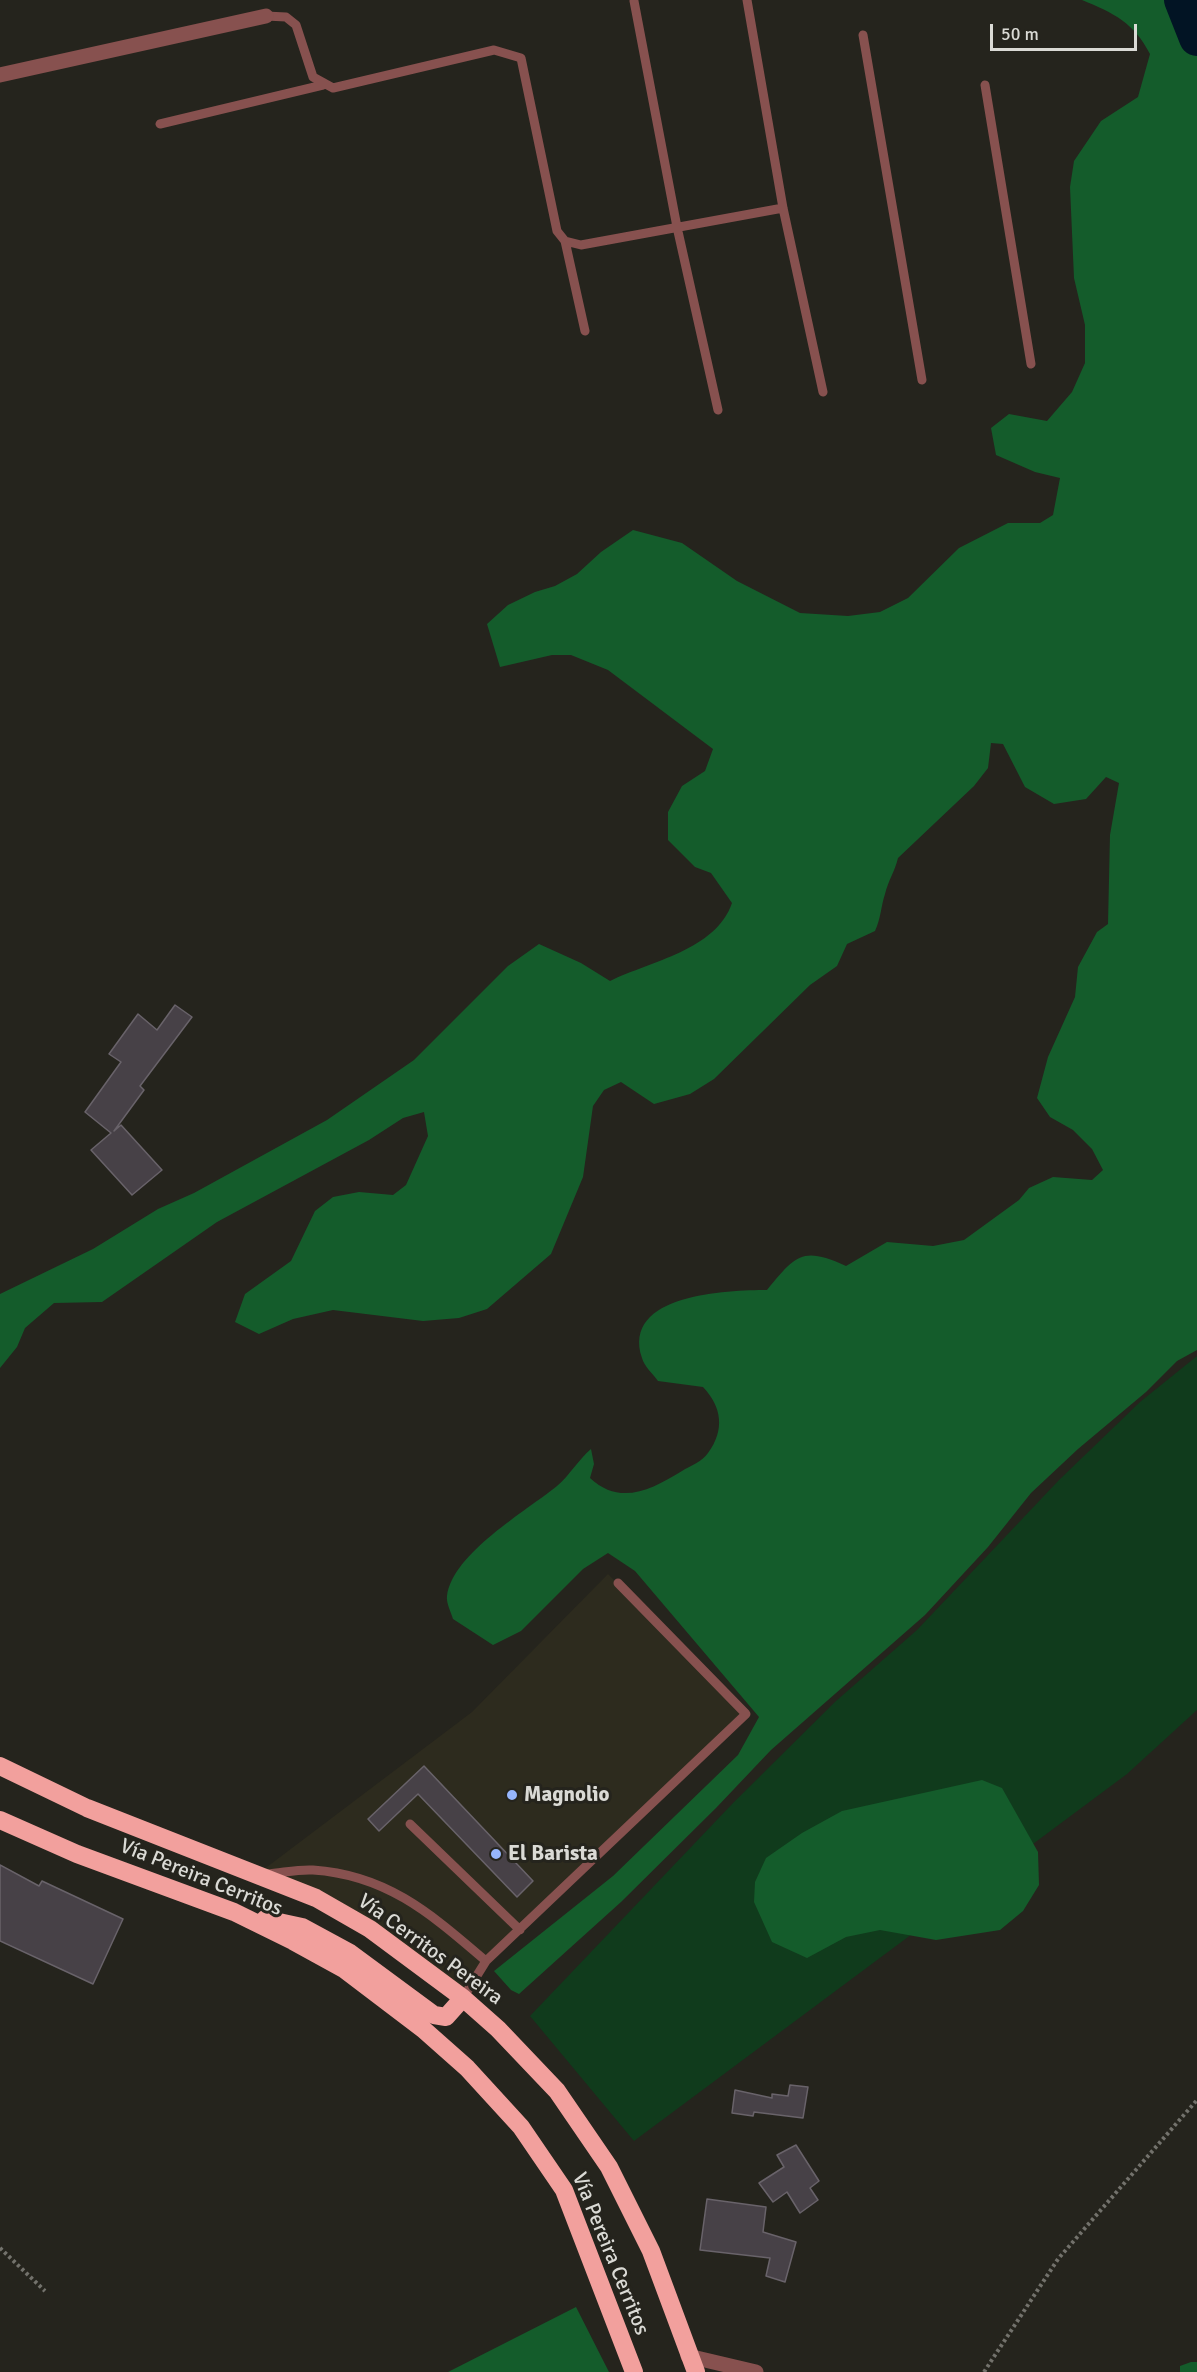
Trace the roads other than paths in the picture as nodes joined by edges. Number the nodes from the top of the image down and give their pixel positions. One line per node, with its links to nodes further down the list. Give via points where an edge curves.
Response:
1 (747, 0): 9 (lane)
2 (634, 1): 10 (lane)
3 (266, 16): 5 (street); 6 (lane, via 286,17 296,25 313,76)
4 (863, 35): 14 (lane)
5 (0, 75)
6 (323, 85): 8 (lane); 11 (lane, via 333,88 494,50 521,58 558,231)
7 (985, 85): 13 (lane)
8 (160, 124)
9 (783, 208): 10 (lane); 15 (lane)
10 (677, 227): 11 (lane, via 581,245); 16 (lane)
11 (564, 241): 12 (lane)
12 (585, 331)
13 (1031, 364)
14 (922, 380)
15 (823, 392)
16 (718, 410)
17 (618, 1583): 23 (lane, via 746,1714)
18 (0, 1766): 21 (highway, Vía Cerritos Pereira, via 87,1808)
19 (0, 1820): 22 (highway, Vía Pereira Cerritos, via 78,1854)
20 (410, 1824): 23 (lane)
21 (255, 1876): 24 (lane, via 311,1869 384,1887 421,1906); 25 (highway, Vía Cerritos Pereira, via 316,1898 370,1929)
22 (234, 1912): 25 (highway, via 302,1927 350,1953 434,2015 446,2017); 27 (highway, Vía Pereira Cerritos, via 344,1969 467,2068 521,2127 564,2190)
23 (520, 1930): 24 (lane)
24 (486, 1960): 25 (lane)
25 (464, 1998): 26 (highway, Vía Cerritos Pereira, via 557,2091 609,2167 651,2251)
26 (692, 2364): 28 (street)
27 (633, 2372)
28 (756, 2372)

